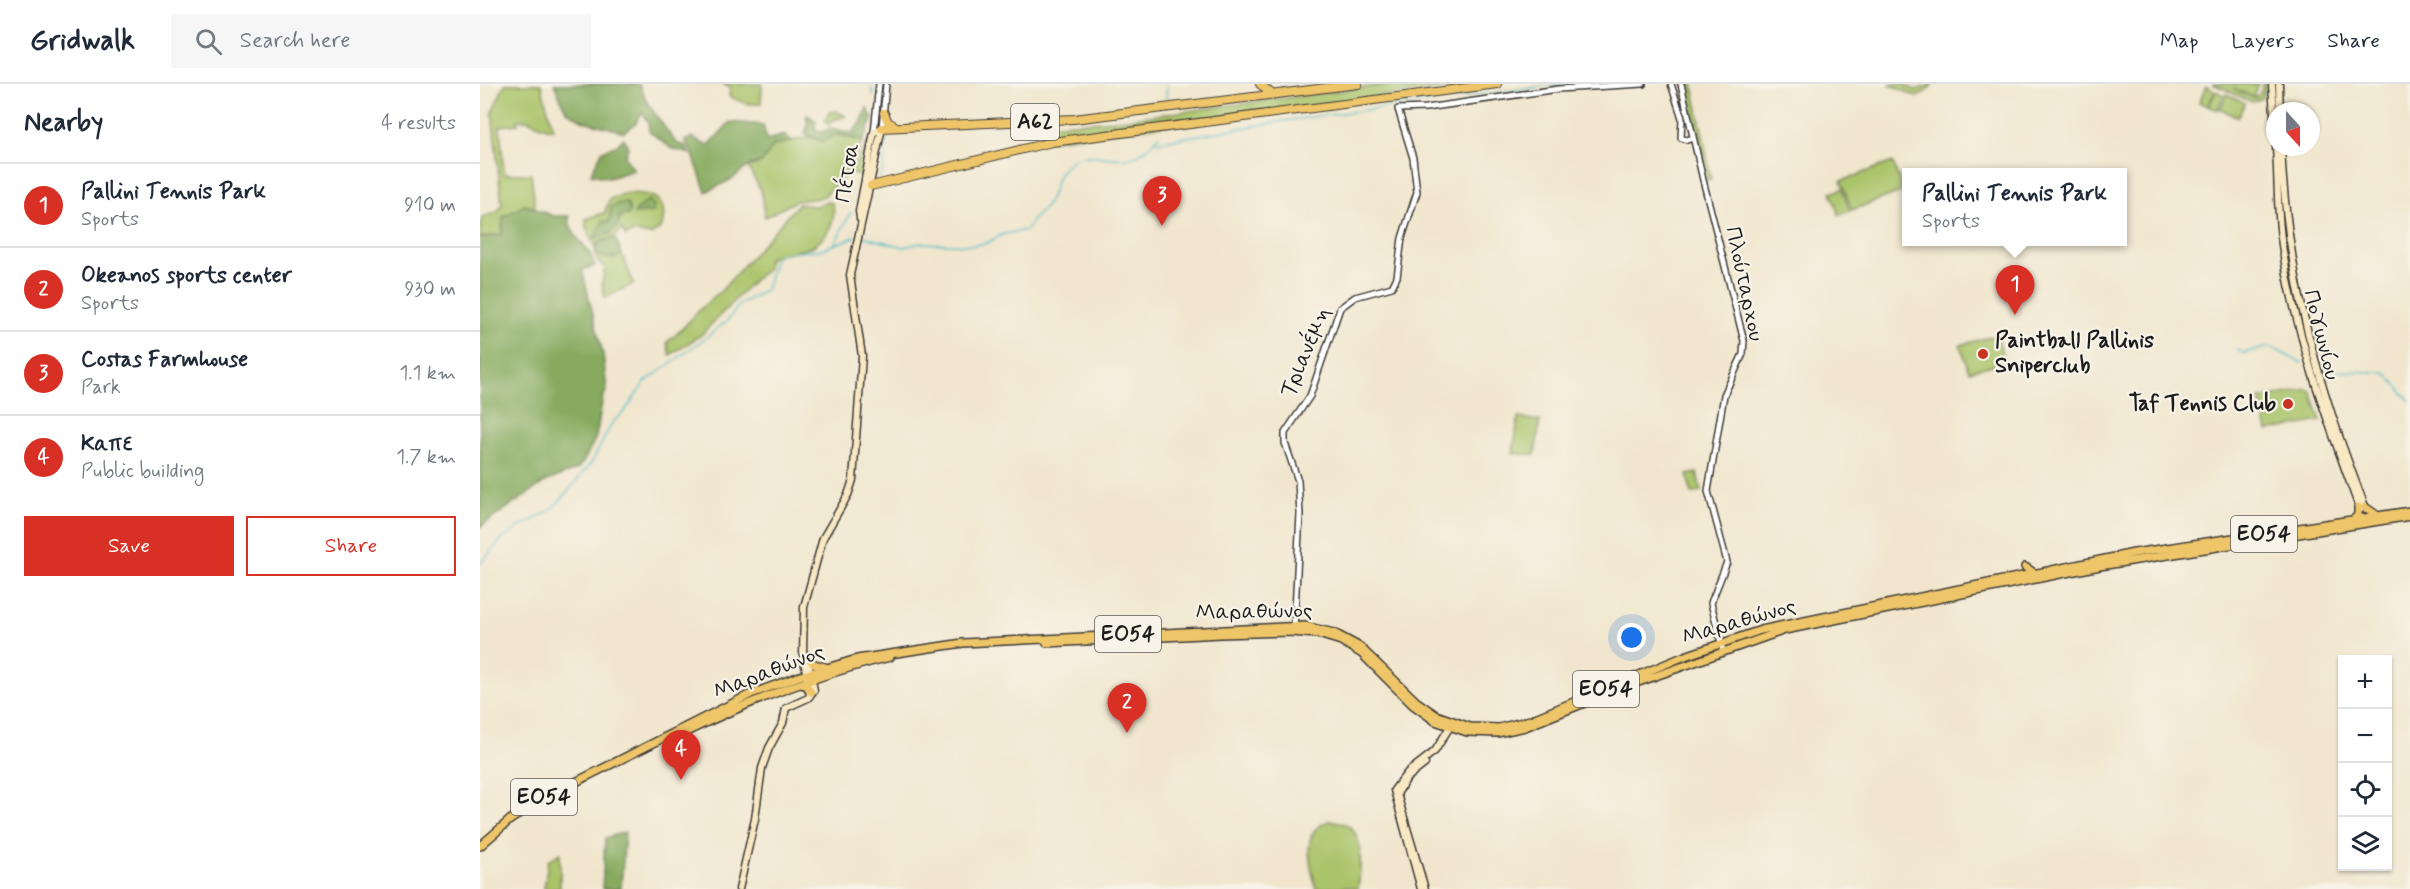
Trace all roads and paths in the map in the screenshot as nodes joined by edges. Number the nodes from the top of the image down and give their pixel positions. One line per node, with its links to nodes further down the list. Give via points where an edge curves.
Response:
1 (879, 84): 16 (street)
2 (886, 84): 14 (street)
3 (1260, 84): 11 (highway)
4 (1358, 84): 11 (highway, Α62)
5 (1497, 84): 20 (highway, Α62, via 1046,143)
6 (1643, 84): 30 (street, Τριανέμη, via 1398,109 1417,186 1402,238 1397,277 1392,287 1355,297 1340,308 1310,396 1285,433 1298,481 1300,514)
7 (1671, 84): 17 (street, via 1682,118 1681,138)
8 (1681, 84): 17 (street, Πλούταρχου)
9 (2272, 84): 12 (main road)
10 (2279, 84): 13 (main road)
11 (1273, 95): 15 (highway, Α62, via 1074,119)
12 (2273, 102)
13 (2280, 102)
14 (884, 113): 15 (highway, via 890,124); 16 (street)
15 (899, 127): 16 (highway)
16 (878, 130): 20 (main road, Πέτσα); 20 (main road, Πέτσα, via 876,156)
17 (1693, 138): 31 (street, Πλούταρχου, via 1744,341 1743,354 1724,395 1708,491 1726,562 1711,601)
18 (2277, 156): 21 (main road, Πογωνίου, via 2281,235 2293,305 2314,385)
19 (2282, 156): 21 (main road, Πογωνίου, via 2287,229 2307,338)
20 (867, 185): 32 (main road, Πέτσα, via 850,283 862,356 853,480 823,538 804,607)
21 (2362, 507): 23 (main road); 24 (main road); 25 (main road, Πογωνίου)
22 (2409, 515): 23 (main road, Μαραθώνος / ΕΟ54); 25 (main road, Μαραθώνος / ΕΟ54)
23 (2384, 516): 25 (main road, Μαραθώνος / ΕΟ54)
24 (2352, 521): 25 (main road, Μαραθώνος / ΕΟ54); 27 (main road, Μαραθώνος / ΕΟ54, via 2164,548)
25 (2367, 522): 28 (main road, Μαραθώνος / ΕΟ54, via 2141,558)
26 (2025, 567): 27 (main road)
27 (2034, 573): 31 (main road, Μαραθώνος / ΕΟ54, via 1767,629)
28 (1998, 586): 29 (main road); 31 (main road, Μαραθώνος / ΕΟ54)
29 (2007, 593)
30 (1296, 628): 34 (main road, Μαραθώνος / ΕΟ54, via 963,643 902,650); 35 (main road, Μαραθώνος / ΕΟ54, via 951,649 887,658); 38 (main road, Μαραθώνος / ΕΟ54, via 1328,636 1353,648 1416,707)
31 (1722, 645): 38 (main road, Μαραθώνος / ΕΟ54, via 1523,723 1486,728); 38 (main road, Μαραθώνος / ΕΟ54, via 1516,730 1486,734)
32 (803, 646): 33 (main road); 35 (main road)
33 (807, 656): 34 (main road, via 816,665); 35 (main road)
34 (831, 666): 35 (main road, Μαραθώνος / ΕΟ54)
35 (810, 676): 36 (main road, Μαραθώνος / ΕΟ54); 37 (main road); 39 (main road, Μαραθώνος / ΕΟ54, via 743,698 553,793 516,816)
36 (800, 684): 37 (main road, via 805,684); 40 (main road, Μαραθώνος / ΕΟ54, via 715,718 555,797 512,824)
37 (811, 694): 41 (main road, via 786,708 766,757)
38 (1451, 726): 42 (main road, via 1435,751 1408,772 1393,792); 43 (main road, via 1436,754 1409,776 1397,793)
39 (480, 846)
40 (480, 852)
41 (739, 889)
42 (1421, 889)
43 (1425, 889)

